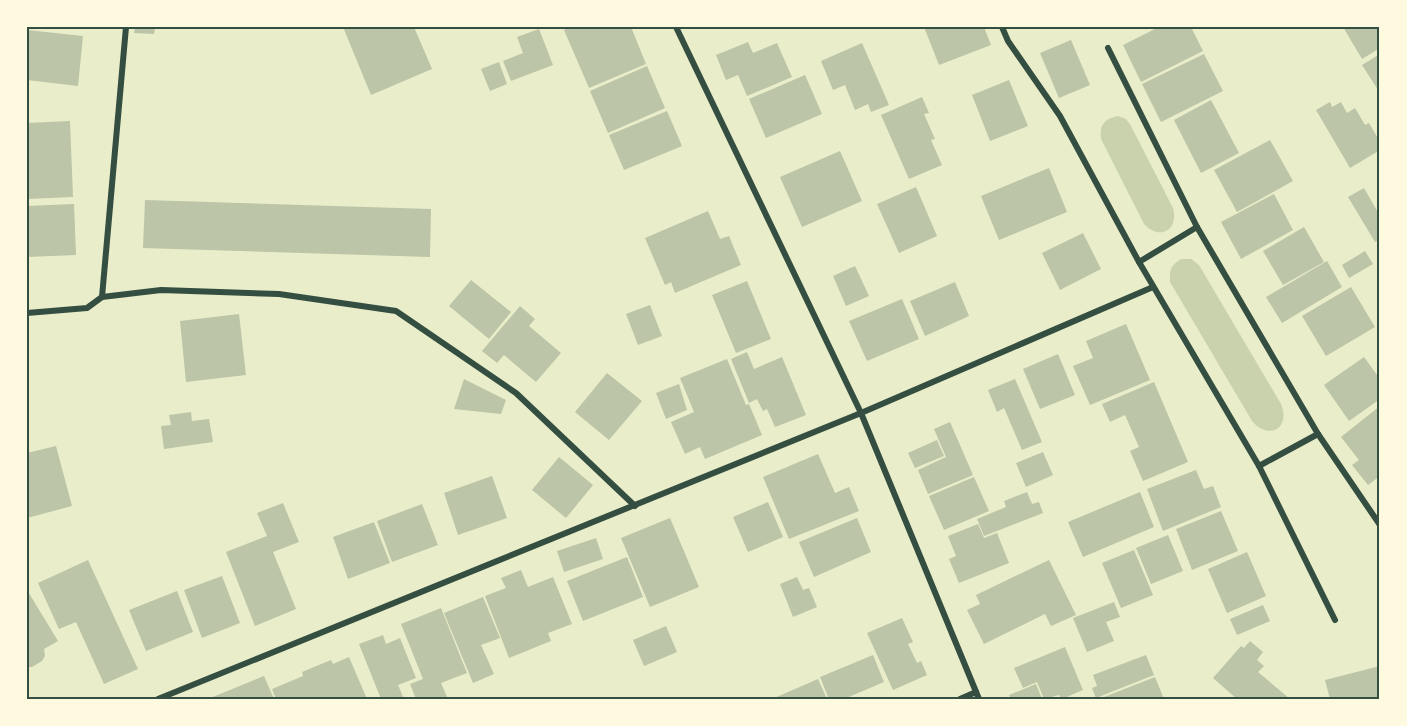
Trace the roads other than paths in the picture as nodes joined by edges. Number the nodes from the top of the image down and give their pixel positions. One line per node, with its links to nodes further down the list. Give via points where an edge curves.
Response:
1 (126, 27): 8 (street)
2 (676, 27): 10 (street)
3 (1002, 27): 6 (street, via 1060,116)
4 (1108, 48): 5 (street)
5 (1197, 227): 6 (street); 11 (street)
6 (1138, 262): 7 (street)
7 (1153, 287): 10 (street); 12 (street)
8 (102, 297): 9 (street, via 87,308); 13 (street, via 161,290 279,294 396,311 516,393)
9 (27, 313)
10 (861, 413): 13 (street); 16 (street)
11 (1318, 434): 12 (street); 14 (street)
12 (1259, 466): 15 (street)
13 (635, 506): 17 (street)
14 (1380, 525)
15 (1335, 620)
16 (978, 696): 18 (street)
17 (158, 699)
18 (960, 699)

